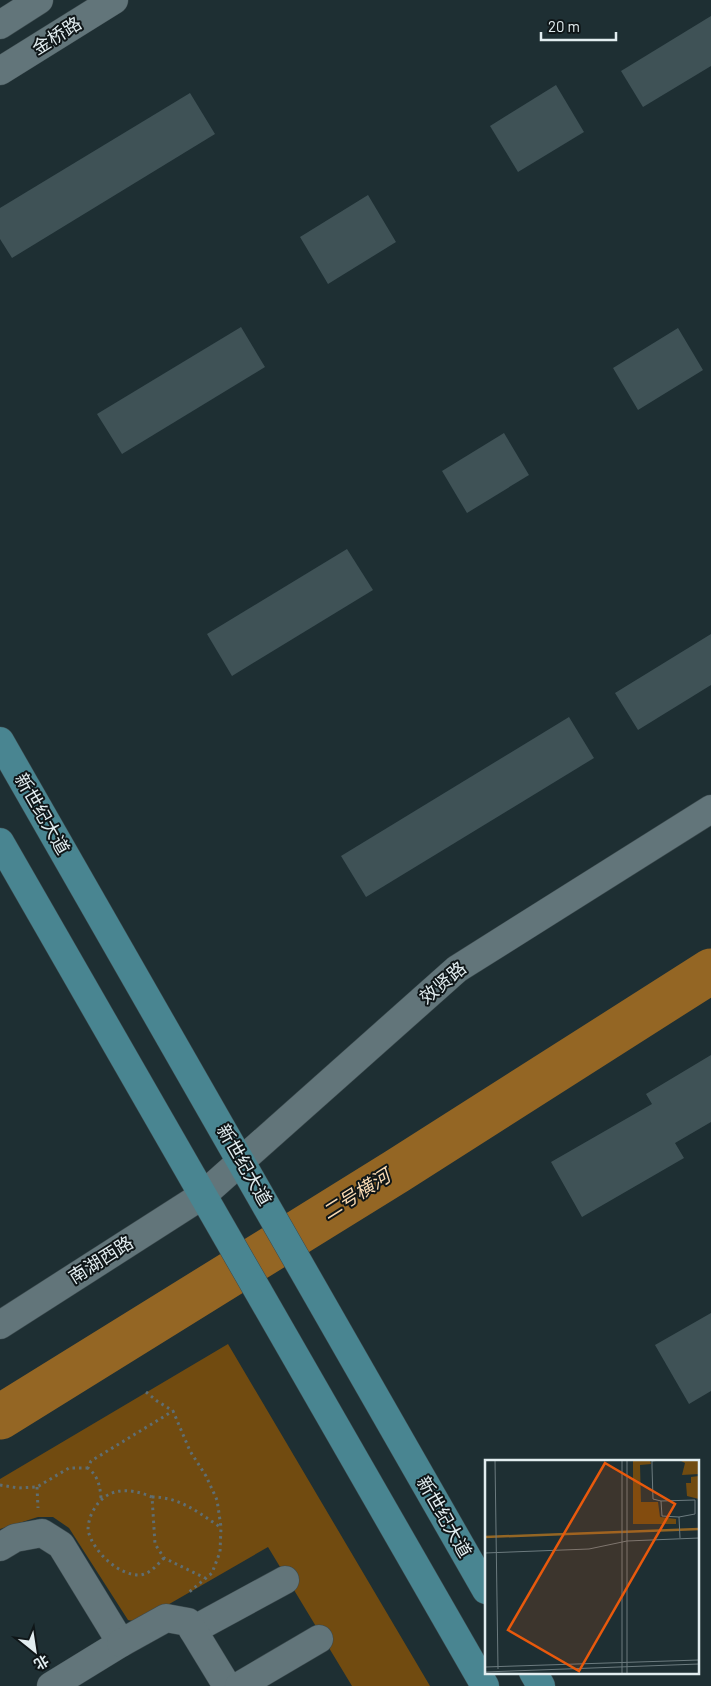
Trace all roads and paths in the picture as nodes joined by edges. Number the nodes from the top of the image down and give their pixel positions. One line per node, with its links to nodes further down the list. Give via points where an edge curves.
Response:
1 (39, 0): 3 (street)
2 (114, 0): 4 (street, 金桥路)
3 (0, 25)
4 (0, 71)
5 (0, 741): 8 (main road, 新世纪大道)
6 (711, 809): 8 (street, 效贤路, via 457,969)
7 (0, 842): 9 (main road)
8 (242, 1162): 9 (street, 效贤路); 24 (main road, 新世纪大道)
9 (203, 1196): 10 (street, 南湖西路); 33 (main road)
10 (0, 1325)
11 (146, 1392): 12 (path)
12 (173, 1410): 13 (path, via 91,1461); 19 (path, via 190,1451 217,1500)
13 (88, 1468): 15 (path, via 69,1468); 17 (path, via 95,1474)
14 (0, 1485): 15 (path, via 18,1488)
15 (37, 1486): 18 (path)
16 (152, 1497): 17 (path, via 127,1491); 19 (path, via 181,1502); 21 (path, via 155,1544)
17 (101, 1498): 21 (path, via 90,1515 88,1529 96,1548 111,1564 125,1573 141,1575 154,1569)
18 (38, 1509)
19 (221, 1528): 22 (path, via 220,1552 212,1574)
20 (0, 1547): 28 (street, via 15,1538 42,1533 61,1545)
21 (164, 1558): 22 (path)
22 (205, 1578): 25 (path)
23 (285, 1580): 26 (street)
24 (485, 1588)
25 (188, 1593)
26 (193, 1630): 28 (street, via 188,1622 166,1618); 31 (street)
27 (319, 1639): 32 (street)
28 (121, 1643): 30 (street)
29 (534, 1674): 34 (main road)
30 (51, 1686)
31 (227, 1686)
32 (238, 1686)
33 (485, 1686)
34 (541, 1686)

